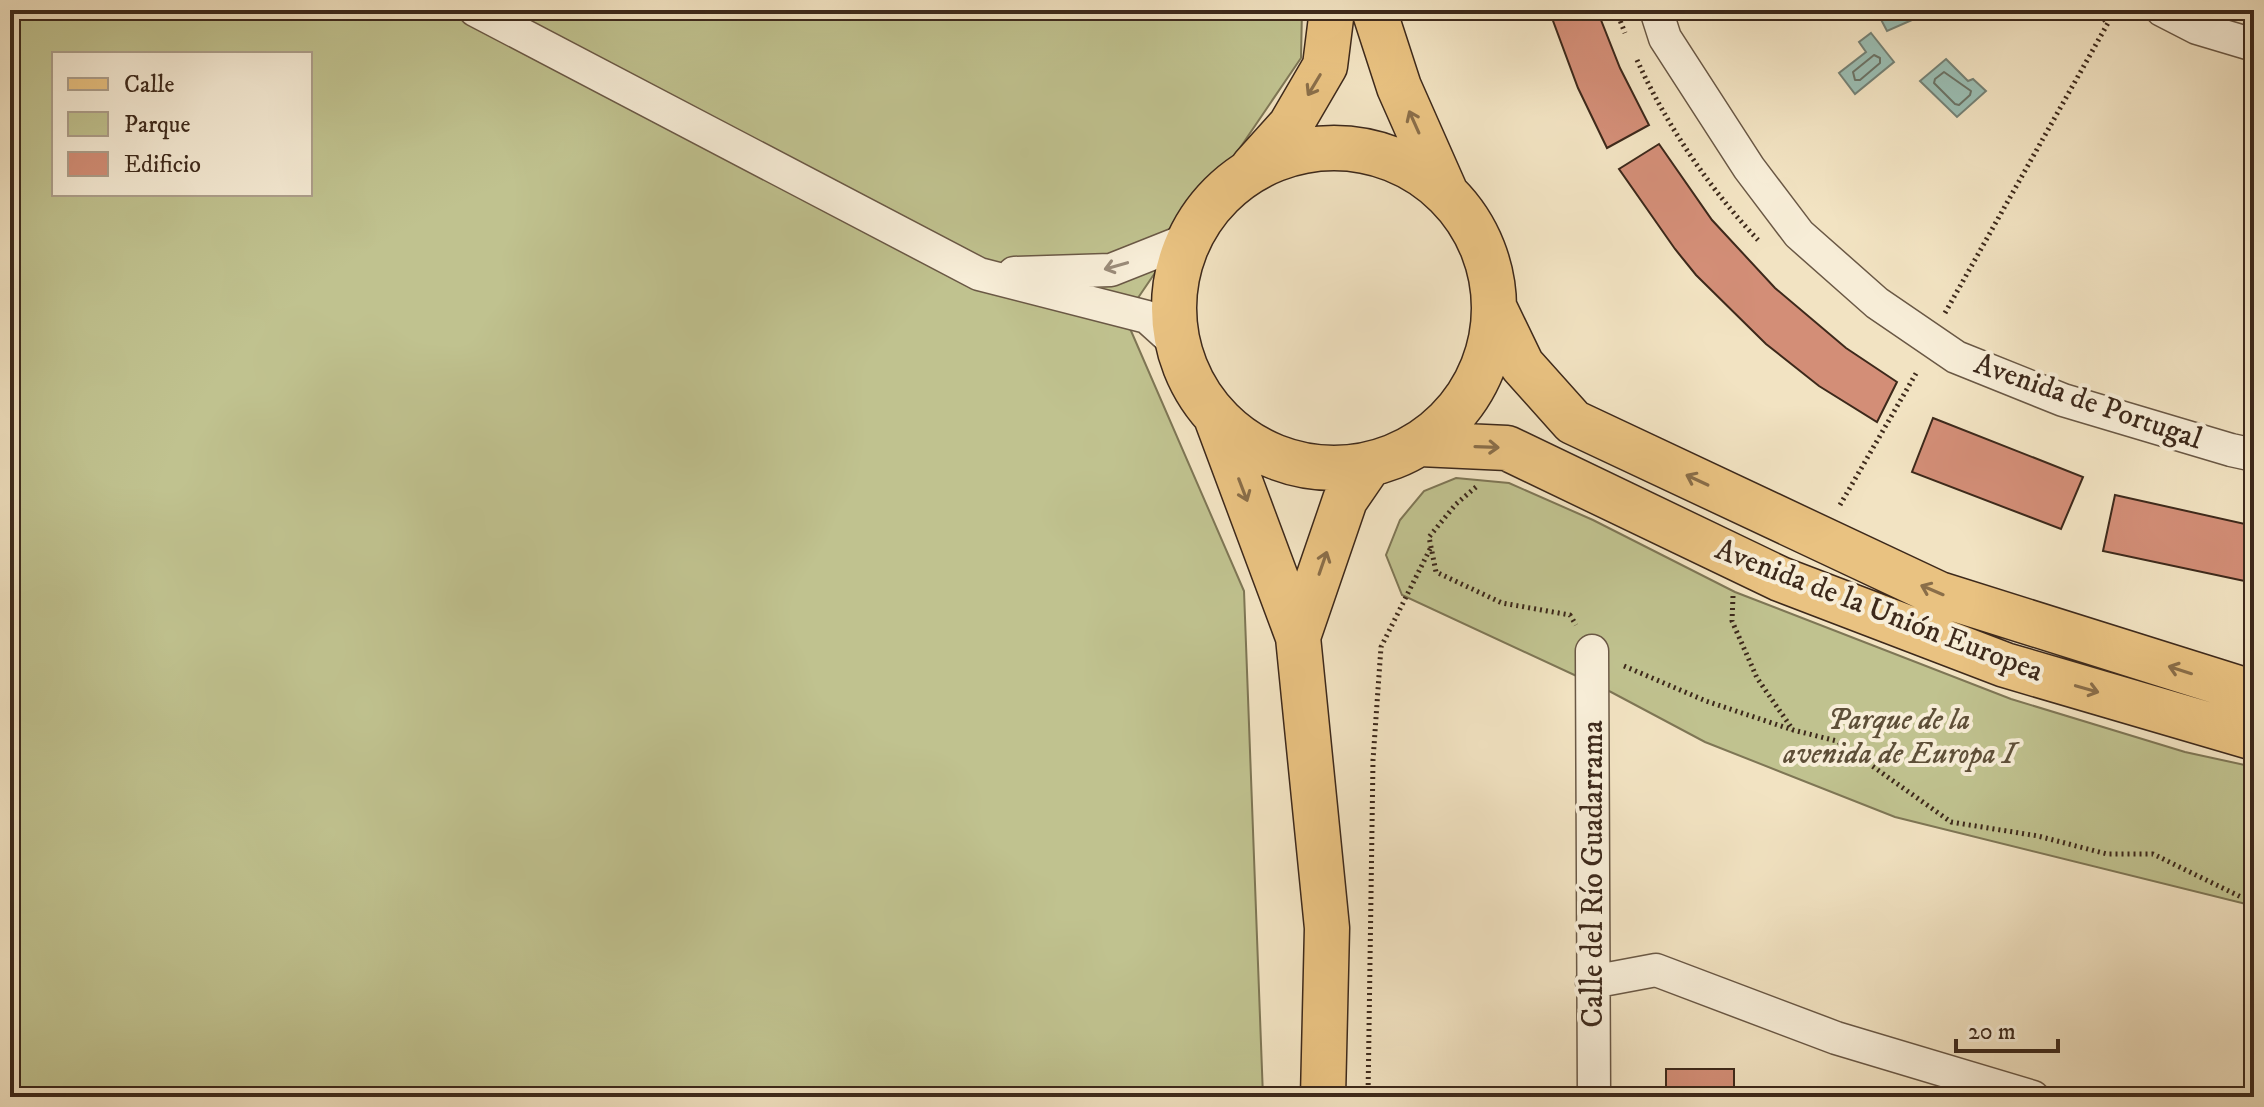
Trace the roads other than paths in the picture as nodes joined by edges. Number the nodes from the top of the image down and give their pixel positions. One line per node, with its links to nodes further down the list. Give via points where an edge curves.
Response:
1 (475, 10): 10 (street)
2 (1332, 10): 7 (main road, one-way to 7, via 1325,66 1290,126)
3 (1374, 10): 8 (main road, one-way to 3, via 1399,87)
4 (1656, 10): 15 (street, Avenida de Portugal, via 1665,38 1749,168 1799,234 1877,303 1956,357 2063,400)
5 (2162, 10): 6 (street, via 2197,28)
6 (2254, 45)
7 (1250, 171): 8 (main road, via 1299,151 1352,148 1403,162); 9 (main road, via 1214,200)
8 (1446, 193): 11 (main road, via 1473,226 1490,266)
9 (1189, 239): 10 (street, one-way to 10, via 1111,270); 12 (main road, via 1174,291)
10 (979, 274): 12 (street, via 1147,317)
11 (1495, 309): 14 (main road, via 1486,361 1460,409); 19 (main road, Avenida de la Unión Europea, one-way to 11, via 1939,594 1573,422 1522,365)
12 (1178, 345): 13 (main road, via 1192,383)
13 (1216, 417): 16 (main road, via 1260,451 1313,468); 17 (main road, one-way to 17)
14 (1420, 444): 16 (main road); 20 (main road, Avenida de la Unión Europea, one-way to 20, via 1507,448 1780,579 2005,665)
15 (2254, 455)
16 (1369, 465): 17 (main road, one-way to 16, via 1345,500)
17 (1298, 637): 22 (main road, via 1327,928)
18 (1592, 651): 21 (street, Calle del Río Guadarrama)
19 (2254, 693)
20 (2254, 738)
21 (1592, 982): 23 (street, Calle del Río Guadarrama); 24 (street, via 1656,970 1836,1038)
22 (1323, 1097)
23 (1594, 1097)
24 (2033, 1097)

